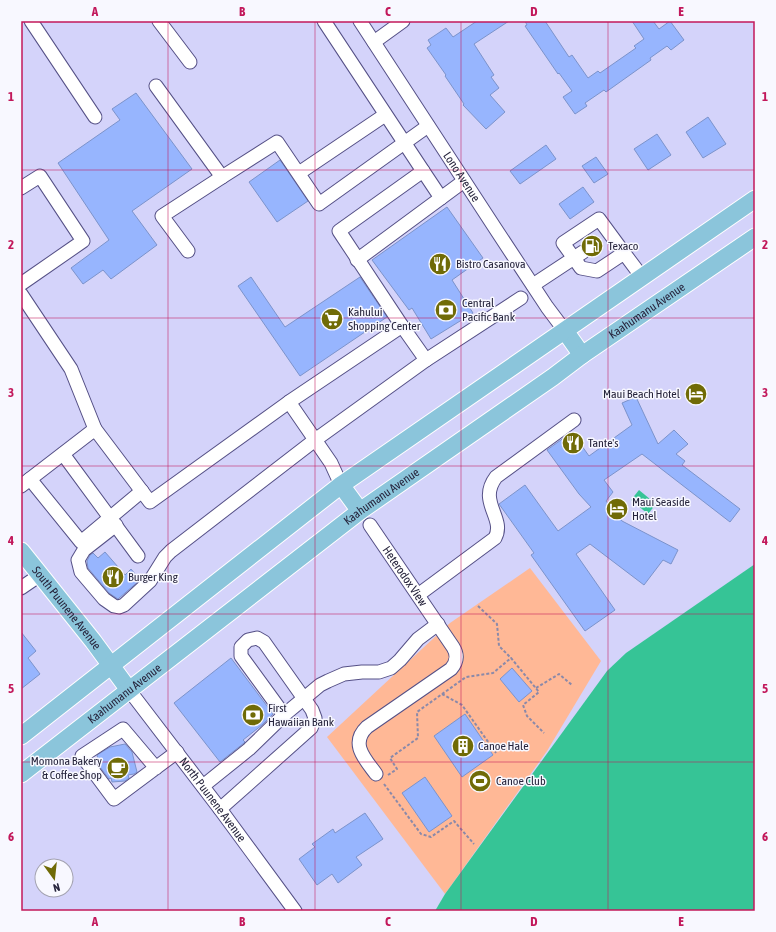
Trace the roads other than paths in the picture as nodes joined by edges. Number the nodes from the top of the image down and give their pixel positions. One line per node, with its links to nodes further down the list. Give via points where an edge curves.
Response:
1 (31, 21): 10 (street)
2 (160, 21): 7 (street)
3 (324, 21): 9 (street)
4 (360, 21): 6 (street, Lono Avenue)
5 (403, 21): 6 (street)
6 (374, 42): 11 (street, Lono Avenue)
7 (190, 62)
8 (156, 86): 15 (street)
9 (385, 115): 12 (street); 14 (street)
10 (95, 117)
11 (428, 126): 12 (street); 16 (street, Lono Avenue)
12 (405, 144): 13 (street); 14 (street, via 319,204)
13 (423, 171): 18 (street); 24 (street, via 339,231)
14 (299, 173): 15 (street, via 277,142)
15 (222, 177): 21 (street, via 162,216)
16 (464, 181): 18 (street); 27 (street, Lono Avenue)
17 (21, 188): 26 (street, via 40,176 83,241)
18 (441, 198): 24 (street)
19 (755, 199): 25 (main road)
20 (755, 237): 32 (main road, Kaahumanu Avenue)
21 (188, 251)
22 (624, 253): 23 (street, via 597,271 581,268); 23 (street, via 605,237 599,219 563,243); 25 (street)
23 (578, 255): 27 (street)
24 (357, 260): 30 (street)
25 (642, 277): 31 (main road)
26 (21, 284)
27 (533, 285): 31 (street, Lono Avenue)
28 (21, 294): 36 (street, via 71,369)
29 (521, 298): 33 (street)
30 (402, 326): 33 (street); 34 (street)
31 (565, 331): 32 (main road); 40 (main road)
32 (582, 355): 42 (main road, Kaahumanu Avenue)
33 (426, 360): 37 (street)
34 (289, 402): 37 (street); 41 (street, via 150,502)
35 (574, 420): 49 (street, via 496,477 491,484 488,497 498,530 495,538)
36 (95, 430): 38 (street); 41 (street)
37 (315, 440): 40 (street); 43 (street, via 171,551 150,581 119,607 104,599 80,572 78,560 84,550)
38 (63, 454): 39 (street); 43 (street)
39 (26, 482): 43 (street, via 81,542)
40 (342, 485): 42 (main road); 51 (main road)
41 (142, 491): 43 (street)
42 (360, 511): 52 (main road, Kaahumanu Avenue)
43 (113, 522): 46 (street)
44 (370, 525): 49 (street, Heterodox View)
45 (22, 556): 47 (main road, South Puunene Avenue)
46 (138, 556)
47 (40, 575): 48 (street); 51 (main road, South Puunene Avenue)
48 (21, 588)
49 (418, 595): 50 (street, Heterodox View)
50 (439, 626): 53 (street, via 418,639 391,668 379,672 353,673 336,677 320,685); 59 (street, Heterodox View, via 455,652 454,665 361,735 360,752)
51 (111, 665): 52 (main road, South Puunene Avenue); 55 (main road)
52 (129, 690): 56 (street, North Puunene Avenue); 58 (main road, Kaahumanu Avenue)
53 (304, 699): 54 (street); 54 (street, via 264,642 254,638 245,641 240,652 243,659); 61 (street, via 314,714 311,728)
54 (284, 715): 60 (street, via 250,749)
55 (21, 736)
56 (177, 752): 57 (street); 60 (street, North Puunene Avenue)
57 (156, 768): 57 (street, via 114,799 82,756 123,729)
58 (21, 774)
59 (381, 777)
60 (203, 786): 61 (street, North Puunene Avenue)
61 (220, 809): 62 (street, North Puunene Avenue)
62 (295, 911)

